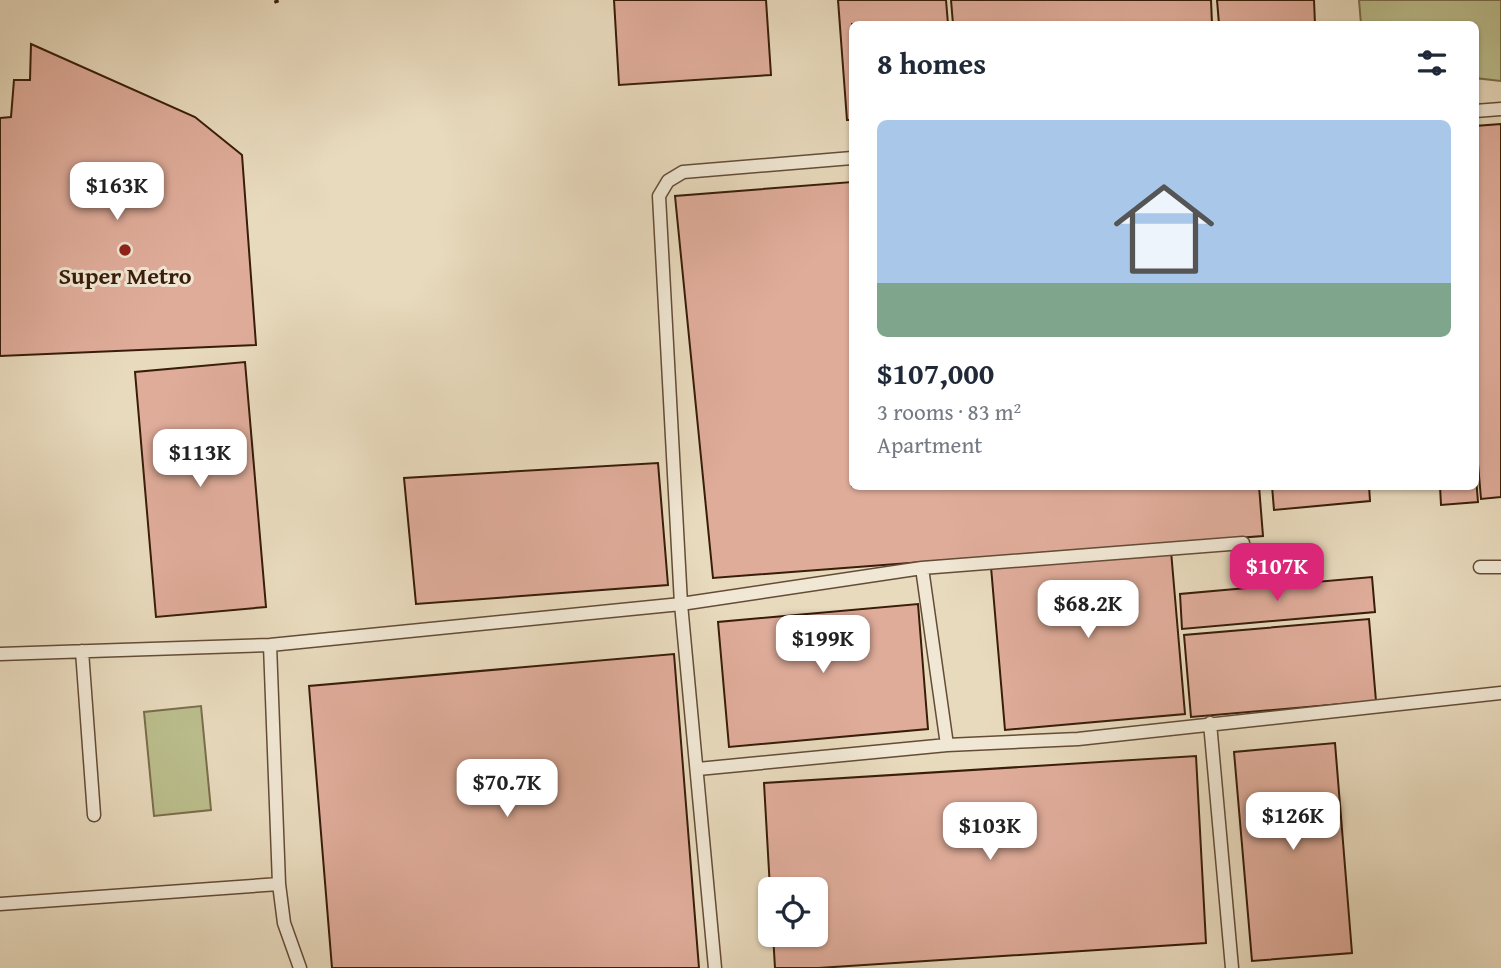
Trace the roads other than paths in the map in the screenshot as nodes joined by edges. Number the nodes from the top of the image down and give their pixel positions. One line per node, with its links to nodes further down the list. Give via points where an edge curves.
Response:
1 (1501, 109): 2 (lane)
2 (1479, 111)
3 (849, 158): 8 (lane, via 683,172 668,180 659,196)
4 (1243, 543): 6 (lane)
5 (1501, 567): 7 (lane)
6 (922, 568): 8 (lane); 14 (lane)
7 (1480, 568)
8 (681, 604): 9 (lane); 15 (lane)
9 (270, 645): 10 (lane); 17 (lane)
10 (82, 651): 11 (lane); 16 (lane)
11 (0, 654)
12 (1501, 693): 13 (lane)
13 (1210, 723): 14 (lane, via 1078,738); 21 (lane)
14 (947, 745): 15 (lane)
15 (698, 769): 20 (lane)
16 (94, 815)
17 (279, 884): 18 (lane); 19 (lane, via 284,923)
18 (0, 904)
19 (300, 968)
20 (715, 968)
21 (1231, 968)

